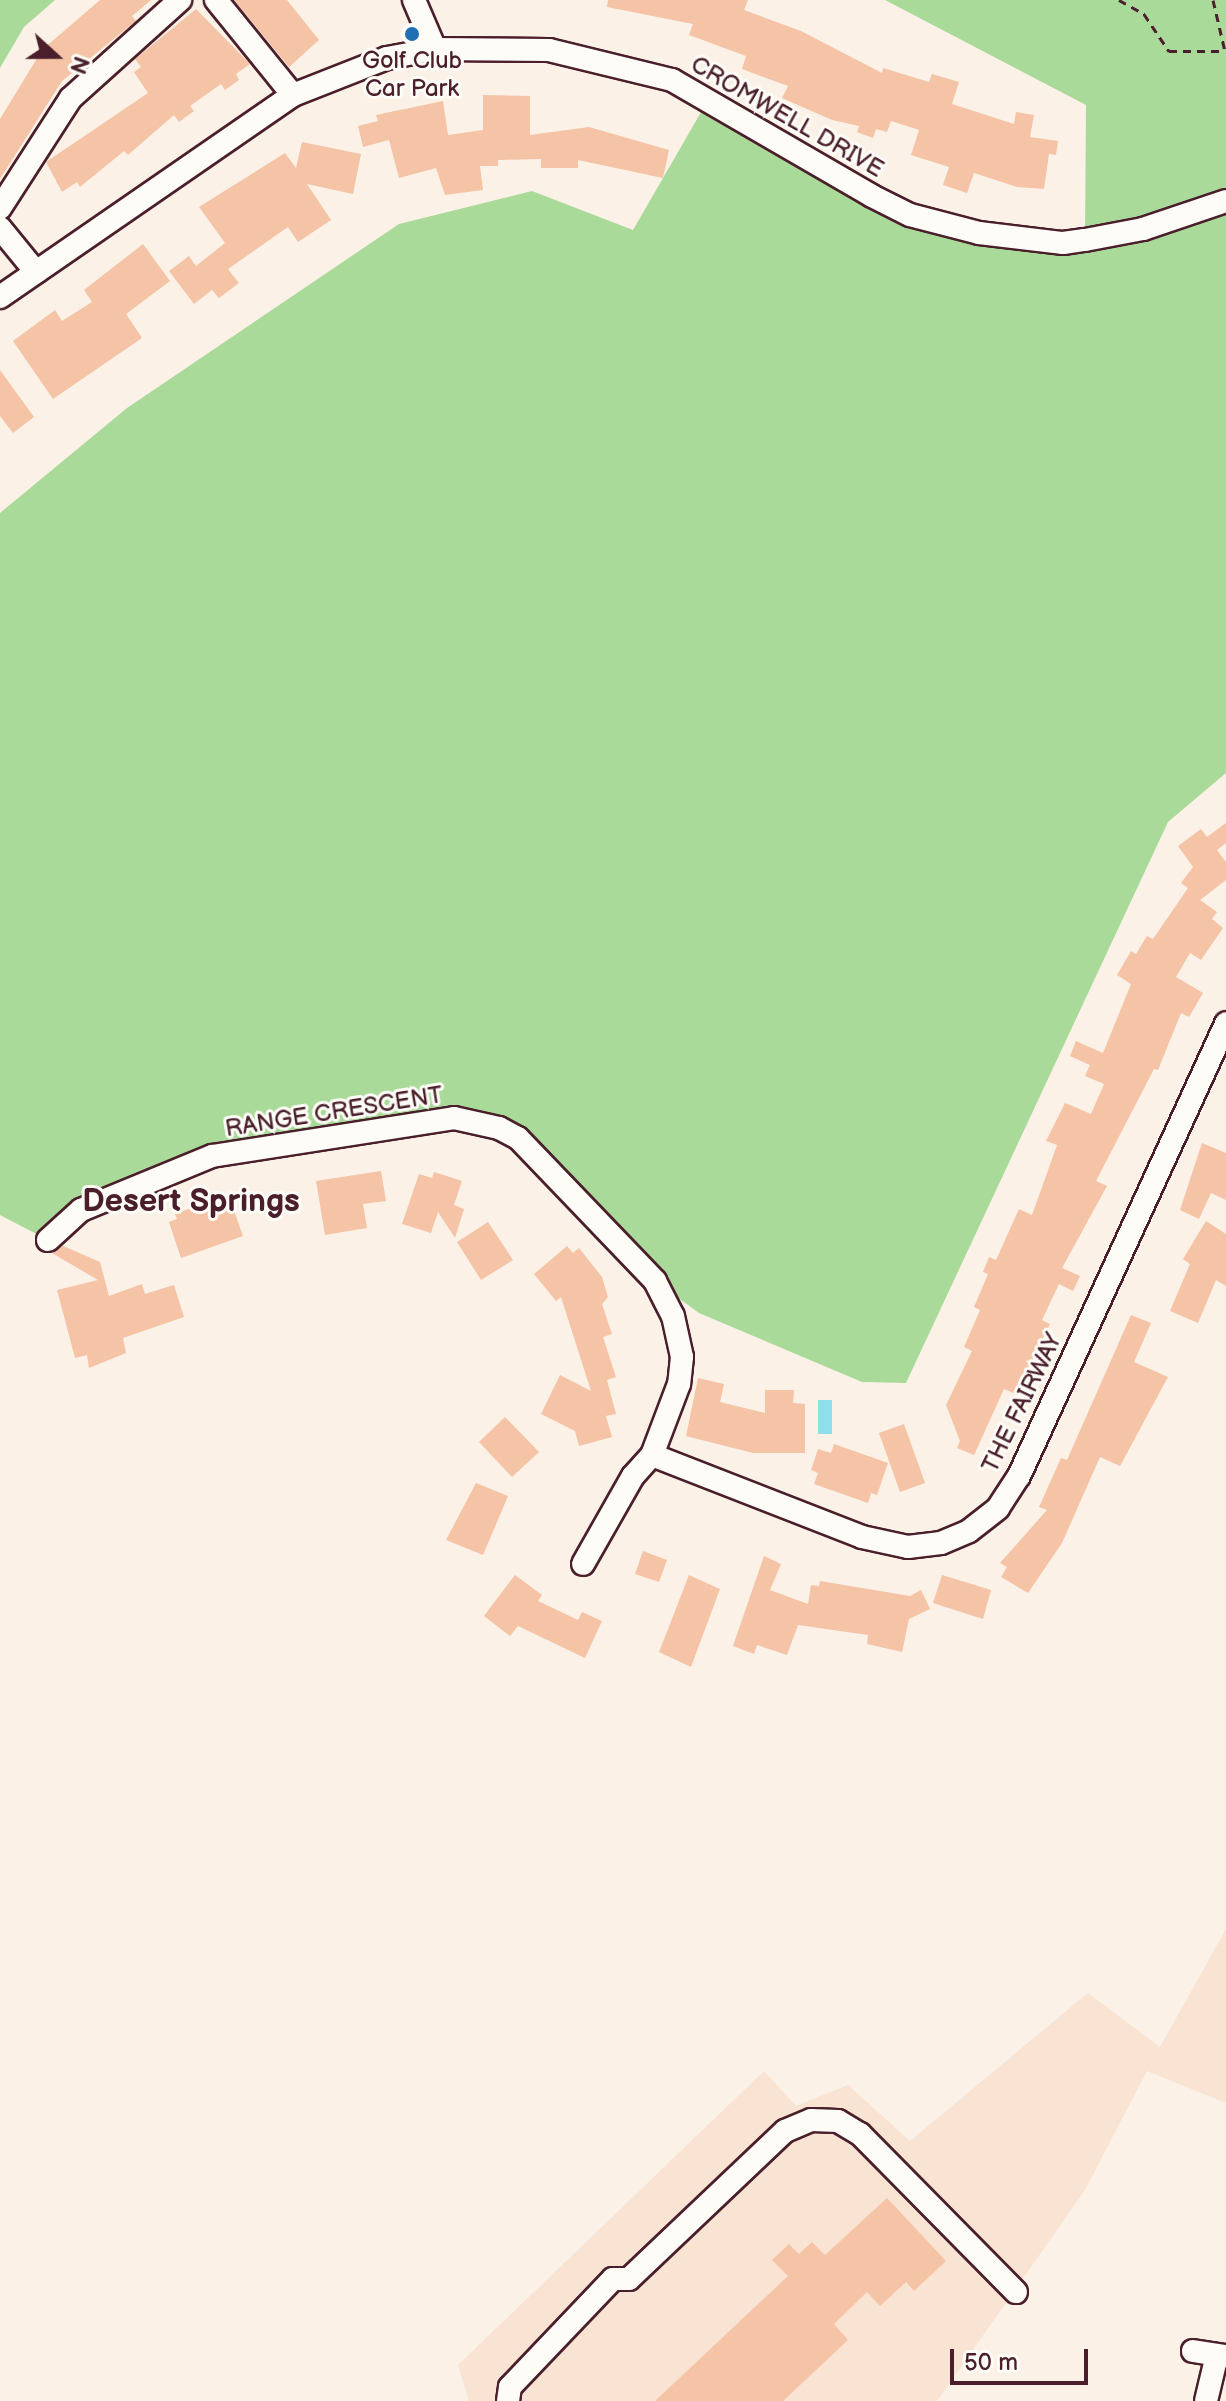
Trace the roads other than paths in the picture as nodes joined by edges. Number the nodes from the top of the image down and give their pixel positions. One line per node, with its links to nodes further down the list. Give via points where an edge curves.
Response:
1 (180, 0): 7 (street, via 71,98)
2 (216, 0): 5 (street)
3 (414, 0): 4 (street)
4 (435, 49): 5 (street, CROMWELL DRIVE, via 387,58); 6 (street, CROMWELL DRIVE, via 549,50 672,80 885,203 979,233 1063,243 1143,229)
5 (293, 95): 9 (street, CROMWELL DRIVE)
6 (1226, 201)
7 (0, 208)
8 (0, 228): 9 (street)
9 (36, 272): 10 (street, CROMWELL DRIVE)
10 (0, 297)
11 (1226, 1023): 13 (street, THE FAIRWAY, via 1019,1476 998,1508 969,1531 941,1543 908,1547 862,1537)
12 (48, 1240): 13 (street, RANGE CRESCENT, via 81,1210 212,1156 454,1118 499,1128 531,1149 645,1270 673,1316 682,1357 679,1384)
13 (652, 1455): 14 (street, RANGE CRESCENT, via 633,1476)
14 (583, 1564)
15 (1016, 2292): 18 (street, via 860,2134 838,2121 811,2120 785,2131 629,2279 613,2279 510,2387)
16 (1193, 2351): 17 (street)
17 (1221, 2356): 19 (street)
18 (508, 2401)
19 (1206, 2401)

